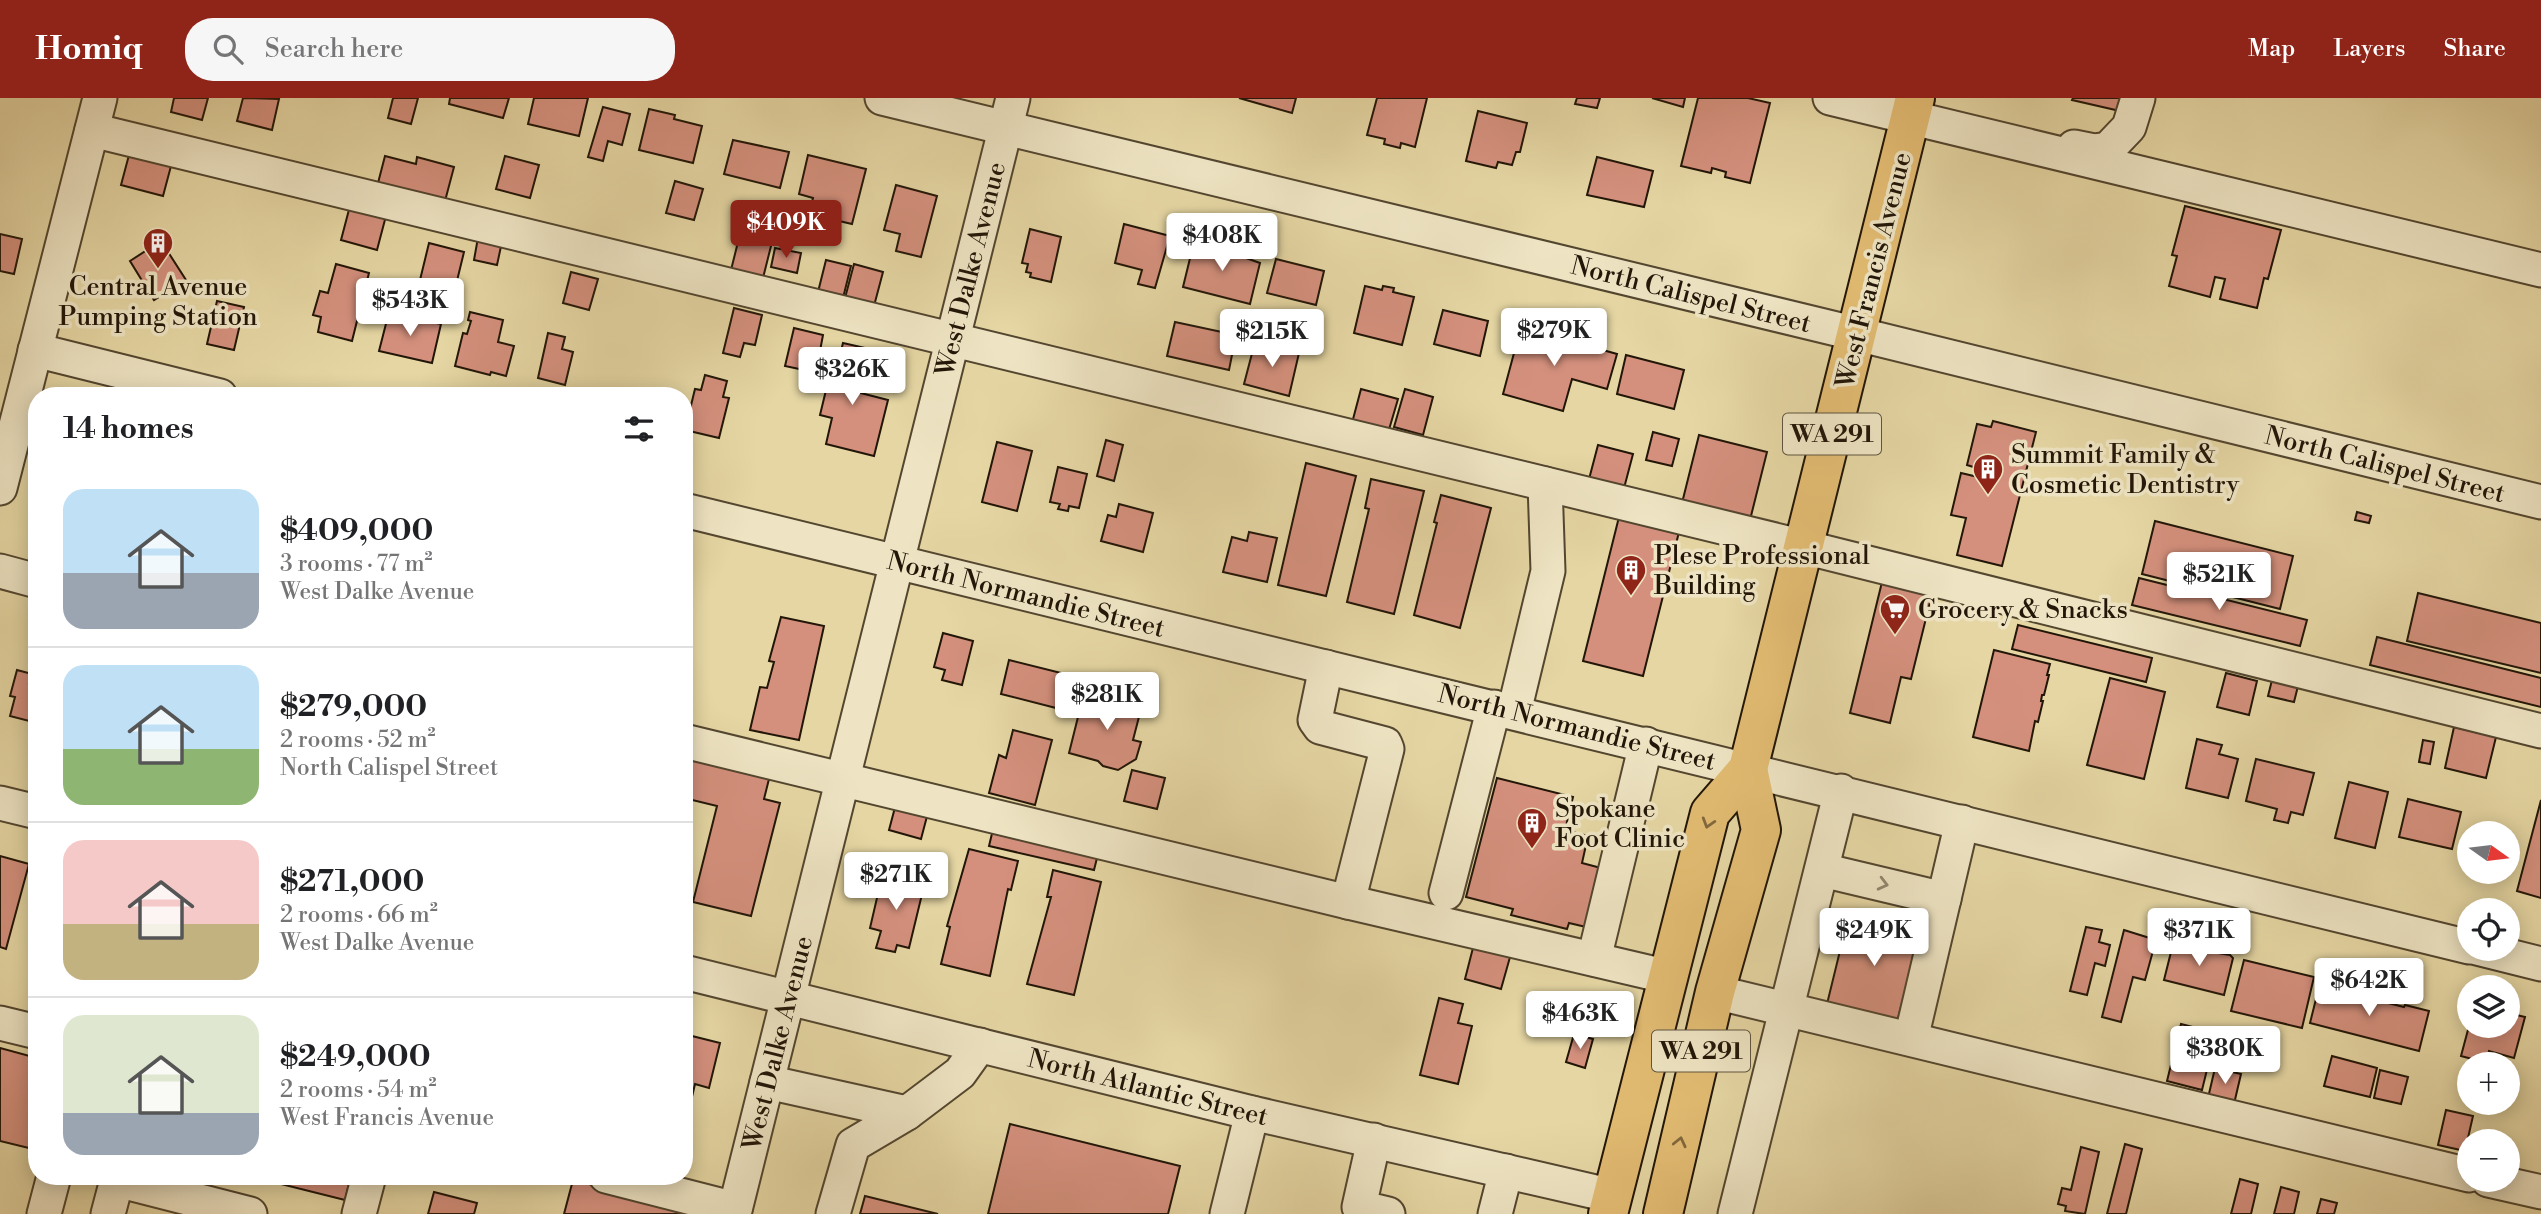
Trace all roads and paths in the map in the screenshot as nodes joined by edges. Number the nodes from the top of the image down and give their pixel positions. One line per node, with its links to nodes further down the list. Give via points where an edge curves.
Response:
1 (100, 98): 8 (street)
2 (881, 98): 6 (street, North Calispel Street)
3 (1830, 98): 5 (street)
4 (2138, 98): 7 (street, via 2129,127 2108,149 2094,151)
5 (1913, 107): 9 (street); 10 (main road, West Francis Avenue / WA 291)
6 (1009, 113): 10 (street, North Calispel Street); 11 (street, West Dalke Avenue)
7 (2008, 129)
8 (92, 130): 11 (street); 12 (street)
9 (2541, 270)
10 (1857, 334): 16 (street, North Calispel Street); 18 (main road, West Francis Avenue / WA 291)
11 (952, 340): 14 (street); 19 (street, West Dalke Avenue)
12 (35, 350): 13 (street); 15 (street)
13 (184, 387)
14 (1545, 484): 18 (street); 23 (street, via 1548,571)
15 (0, 488)
16 (2541, 502)
17 (693, 512): 19 (street, North Normandie Street)
18 (1804, 547): 24 (street); 27 (main road, West Francis Avenue / WA 291)
19 (896, 562): 22 (street, North Normandie Street); 28 (street, West Dalke Avenue)
20 (0, 571): 21 (street)
21 (28, 578)
22 (1326, 667): 23 (street, North Normandie Street); 36 (street, via 1315,720 1320,727 1385,744 1387,750)
23 (1504, 710): 26 (street, North Normandie Street); 34 (street)
24 (2541, 731)
25 (693, 743): 28 (street)
26 (1646, 744): 27 (street, North Normandie Street); 38 (street)
27 (1748, 769): 29 (street, North Normandie Street); 42 (main road, West Francis Avenue / WA 291, one-way to 42, via 1710,813); 43 (main road, West Francis Avenue / WA 291, via 1760,830)
28 (843, 780): 36 (street); 44 (street, West Dalke Avenue)
29 (1840, 792): 32 (street, North Normandie Street); 33 (street)
30 (0, 803): 31 (street)
31 (28, 810)
32 (1962, 821): 35 (street); 37 (street, North Normandie Street)
33 (1822, 870): 35 (street, one-way to 35); 45 (street)
34 (1446, 893)
35 (1944, 899): 48 (street)
36 (1349, 902): 38 (street)
37 (2457, 944)
38 (1594, 959): 42 (street)
39 (2520, 959): 40 (street)
40 (2541, 964)
41 (693, 974): 44 (street, North Atlantic Street)
42 (1669, 977): 63 (main road, West Francis Avenue / WA 291)
43 (1715, 992): 45 (street); 66 (main road, West Francis Avenue / WA 291, one-way to 43)
44 (788, 998): 49 (street, North Atlantic Street); 50 (street, West Dalke Avenue)
45 (1787, 1009): 48 (street); 74 (street)
46 (0, 1023): 47 (street)
47 (28, 1026)
48 (1911, 1039): 55 (street)
49 (980, 1045): 51 (street, via 960,1073); 52 (street, North Atlantic Street)
50 (767, 1082): 51 (street); 64 (street, West Dalke Avenue)
51 (907, 1113): 71 (street, via 853,1145)
52 (1252, 1113): 53 (street, North Atlantic Street); 72 (street)
53 (1374, 1140): 54 (street, North Atlantic Street); 65 (street)
54 (1506, 1171): 63 (street, North Atlantic Street); 73 (street)
55 (2457, 1172)
56 (52, 1185): 67 (street)
57 (115, 1185): 68 (street)
58 (143, 1185): 69 (street)
59 (367, 1185): 70 (street)
60 (640, 1185): 64 (street)
61 (2520, 1187): 62 (street)
62 (2541, 1192)
63 (1611, 1205)
64 (735, 1211)
65 (1368, 1212)
66 (1671, 1212)
67 (44, 1214)
68 (108, 1214)
69 (250, 1214)
70 (359, 1214)
71 (833, 1214)
72 (1227, 1214)
73 (1495, 1214)
74 (1735, 1214)

